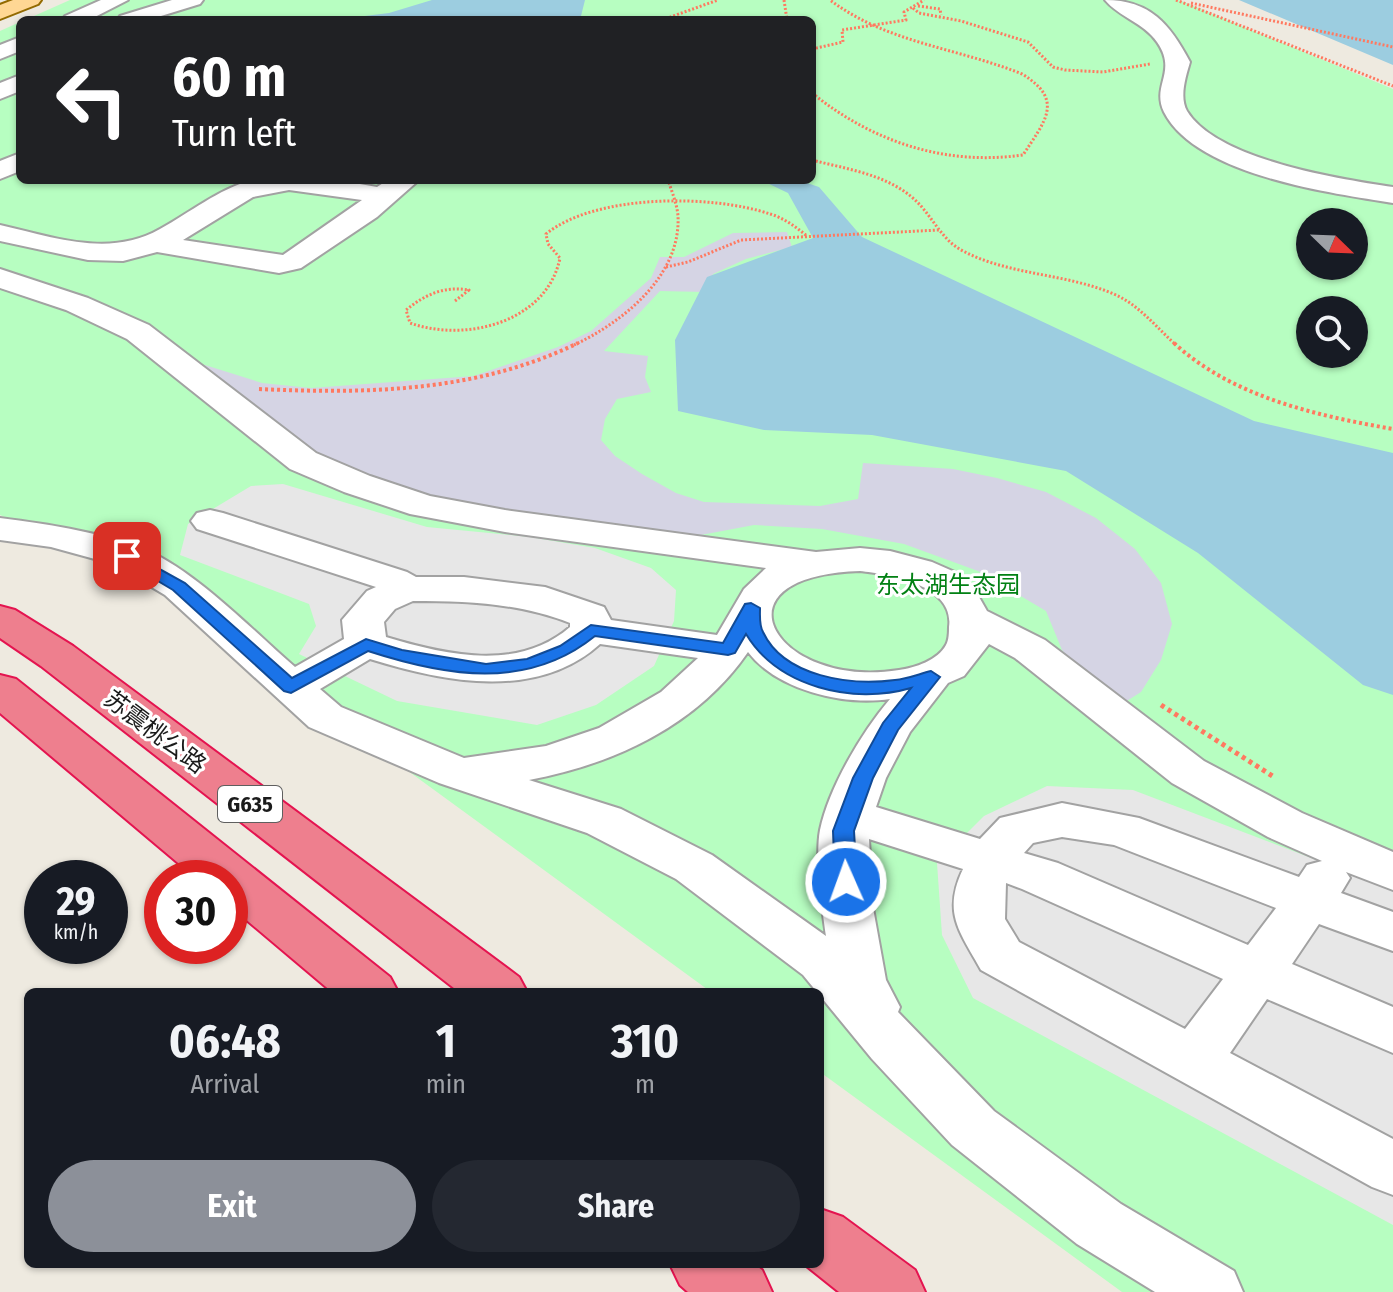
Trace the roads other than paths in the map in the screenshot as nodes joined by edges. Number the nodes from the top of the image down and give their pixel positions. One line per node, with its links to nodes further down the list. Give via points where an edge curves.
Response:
1 (118, 0): 6 (street)
2 (193, 0): 7 (street)
3 (1115, 0): 12 (street, via 1148,18 1168,38 1179,62 1172,86 1176,113 1196,134 1279,172)
4 (14, 1): 5 (main road)
5 (0, 14)
6 (81, 16)
7 (140, 16)
8 (273, 184): 14 (street, via 257,186)
9 (294, 184): 11 (street)
10 (386, 184): 11 (street)
11 (361, 189): 14 (street, via 367,211 291,262)
12 (1393, 195)
13 (7, 239): 14 (street, via 93,252)
14 (152, 243)
15 (0, 278): 18 (street, via 138,332 303,461 357,484 423,506 505,521)
16 (210, 521): 19 (street)
17 (0, 529): 27 (street, via 53,536 127,556 179,587)
18 (811, 562): 20 (street, via 762,589); 22 (street, via 879,559 911,567 940,581 960,599)
19 (407, 589): 23 (street, via 464,589 545,599 590,616); 24 (street, via 381,600 363,620)
20 (751, 608): 25 (street); 26 (street, via 752,630 765,651 789,669 822,682 859,688)
21 (0, 619): 38 (highway, 苏震桃公路 / G635, via 57,656)
22 (971, 619): 26 (street, via 970,641 956,661); 31 (street, via 1030,649 1188,772)
23 (591, 630): 24 (street, via 566,650 531,664 486,670); 25 (street)
24 (366, 644): 27 (street)
25 (728, 649): 29 (street, via 692,690 638,727 586,751 520,769)
26 (931, 677): 30 (street, via 890,727)
27 (291, 687): 29 (street, via 325,717)
28 (0, 689): 37 (highway, G635)
29 (455, 772): 40 (street, via 604,821 694,867 822,961)
30 (850, 816): 32 (street); 40 (street, via 844,831 847,908 859,982)
31 (1342, 850): 33 (street); 34 (street)
32 (991, 863): 34 (street, via 1017,830 1062,820 1122,830); 36 (street, via 1040,876); 41 (street, via 980,886 979,920 1000,956)
33 (1393, 872)
34 (1311, 901): 35 (street); 36 (street)
35 (1393, 932)
36 (1258, 971): 39 (street); 41 (street)
37 (365, 988)
38 (494, 988)
39 (1393, 1031)
40 (892, 1043): 47 (street, via 973,1128 1099,1224)
41 (1193, 1061): 42 (street)
42 (1393, 1169)
43 (824, 1241): 46 (highway)
44 (708, 1268): 45 (highway)
45 (738, 1292)
46 (891, 1292)
47 (1211, 1292)

